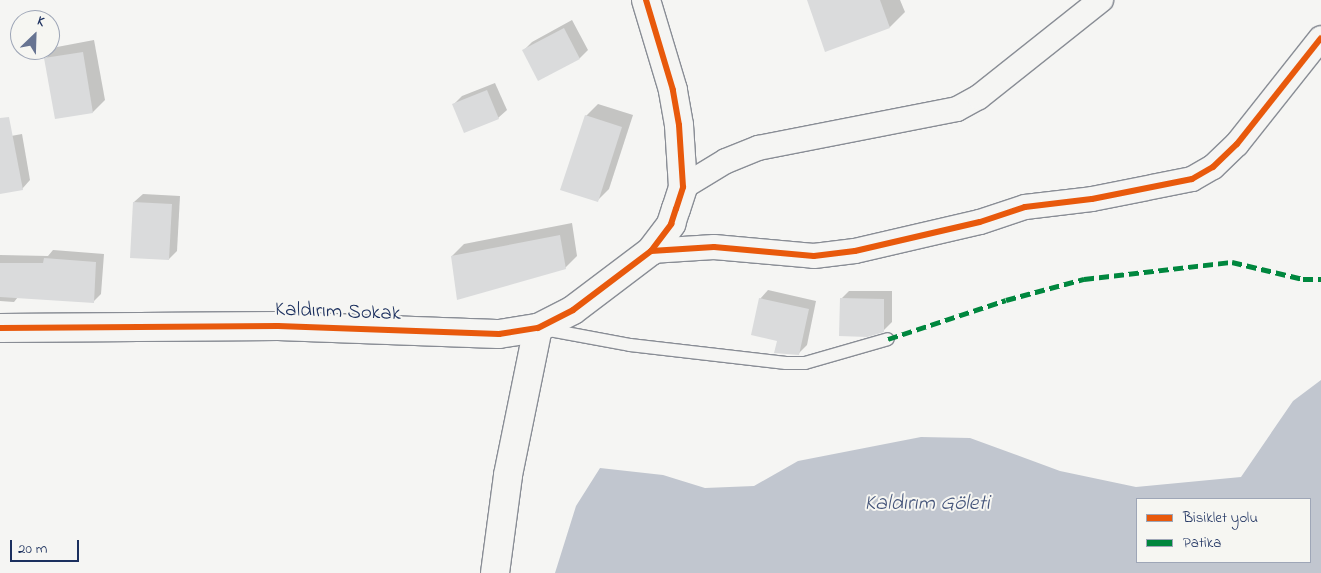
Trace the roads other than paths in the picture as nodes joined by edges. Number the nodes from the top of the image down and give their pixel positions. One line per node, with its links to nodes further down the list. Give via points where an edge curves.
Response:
1 (646, 0): 4 (street, via 673,90)
2 (1101, 0): 4 (street, via 979,97 957,109 758,148 726,161)
3 (1321, 38): 5 (street, via 1237,144 1213,167 1192,180 1092,199 1025,207 980,222 855,251 814,256 714,247)
4 (682, 187): 5 (street, Kaldırım Sokak, via 671,224)
5 (651, 252): 7 (street, Kaldırım Sokak, via 574,310)
6 (0, 328): 7 (street, Kaldırım Sokak, via 278,326 499,334)
7 (538, 328): 8 (lane, via 630,345 786,363 806,363); 9 (street, via 508,475)
8 (888, 339)
9 (495, 573)

